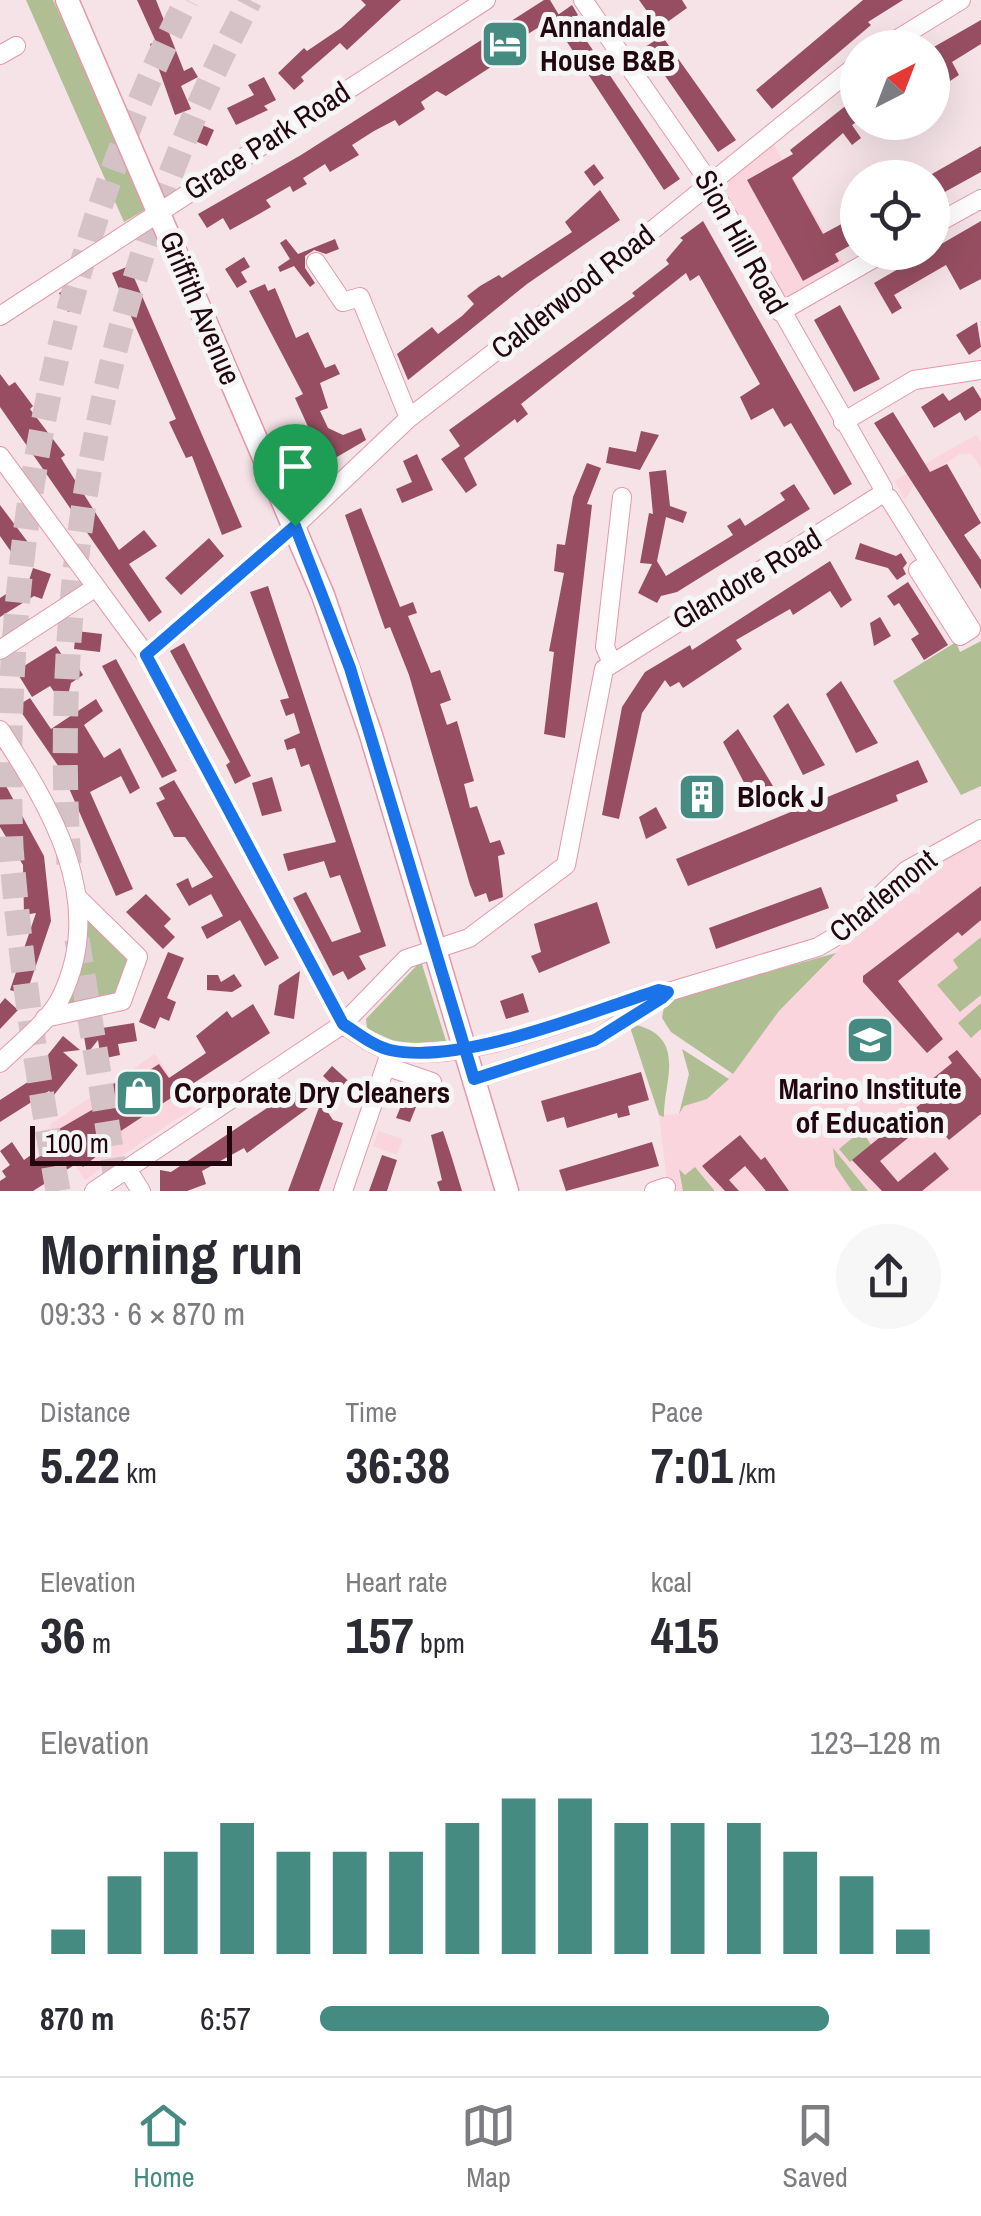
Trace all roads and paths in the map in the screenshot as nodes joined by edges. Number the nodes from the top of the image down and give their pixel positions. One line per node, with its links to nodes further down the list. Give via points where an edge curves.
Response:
1 (67, 0): 9 (main road, Griffith Avenue)
2 (486, 0): 9 (street, Grace Park Road)
3 (583, 0): 7 (street, Sion Hill Road)
4 (961, 0): 5 (street)
5 (912, 30)
6 (840, 78): 7 (street, Calderwood Road)
7 (708, 182): 13 (street, Sion Hill Road); 16 (street, Calderwood Road)
8 (981, 199): 10 (street)
9 (158, 210): 14 (street, Grace Park Road); 21 (main road, Griffith Avenue)
10 (950, 216)
11 (316, 262): 16 (street, via 342,302 360,297)
12 (854, 270): 13 (street)
13 (780, 312): 17 (street, Sion Hill Road)
14 (0, 316)
15 (981, 370): 17 (street, via 914,380)
16 (409, 418): 21 (street, Calderwood Road)
17 (843, 422): 19 (street, Sion Hill Road)
18 (0, 456): 23 (street)
19 (882, 494): 22 (street, Sion Hill Road); 26 (street, Glandore Road)
20 (622, 497): 26 (street, via 605,647)
21 (295, 526): 25 (street, Calderwood Road); 30 (main road, Griffith Avenue, via 350,668)
22 (929, 563)
23 (96, 588): 24 (street); 25 (street)
24 (0, 650)
25 (146, 655): 33 (street)
26 (612, 663): 30 (street, via 600,677 566,865 469,938)
27 (0, 730): 29 (street, via 47,802)
28 (981, 829): 31 (street, Charlemont, via 907,870 818,947)
29 (79, 899): 32 (street, via 76,951 62,996); 32 (street, via 138,957 122,1000)
30 (435, 948): 33 (street, via 406,960); 34 (main road, Griffith Avenue)
31 (668, 992): 34 (street, Charlemont); 37 (street, Charlemont, via 595,1040)
32 (45, 1018): 36 (street)
33 (343, 1024): 35 (street); 39 (street)
34 (465, 1049): 35 (street, Charlemont); 37 (main road, Griffith Avenue)
35 (390, 1059): 38 (street); 42 (street)
36 (0, 1063)
37 (474, 1079): 43 (main road, Griffith Avenue)
38 (432, 1082)
39 (127, 1168): 40 (street); 41 (street)
40 (94, 1191)
41 (141, 1191)
42 (344, 1191)
43 (507, 1191)

